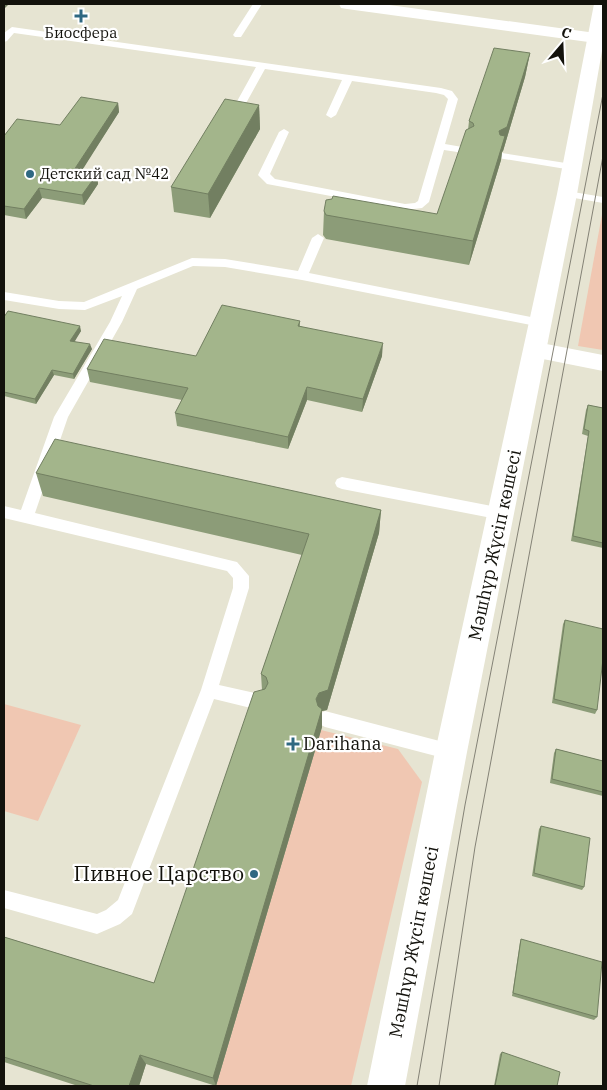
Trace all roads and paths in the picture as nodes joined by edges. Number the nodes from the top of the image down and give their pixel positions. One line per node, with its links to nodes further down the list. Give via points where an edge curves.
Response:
1 (257, 4): 5 (lane)
2 (347, 4): 6 (street)
3 (602, 4): 6 (street, Мәшһүр Жүсіп көшесі)
4 (8, 30): 7 (lane); 9 (lane)
5 (238, 35)
6 (599, 38): 18 (street, Мәшһүр Жүсіп көшесі)
7 (4, 39)
8 (230, 50): 9 (lane)
9 (224, 60): 10 (lane)
10 (262, 66): 11 (lane); 12 (lane)
11 (348, 78): 13 (lane); 15 (lane, via 448,93 453,100)
12 (240, 105)
13 (330, 115)
14 (284, 132): 15 (lane, via 264,175 271,182 333,199 405,207 424,202)
15 (440, 146): 16 (lane)
16 (464, 150)
17 (502, 156): 18 (lane)
18 (572, 167): 19 (street, Мәшһүр Жүсіп көшесі)
19 (567, 194): 20 (lane); 25 (street, Мәшһүр Жүсіп көшесі)
20 (603, 200)
21 (318, 238): 22 (lane)
22 (302, 276): 23 (lane, via 225,263 192,262); 25 (lane)
23 (132, 286): 24 (lane, via 85,306); 31 (lane, via 116,322 61,417)
24 (4, 296)
25 (541, 323): 26 (street, Мәшһүр Жүсіп көшесі)
26 (536, 350): 27 (street); 30 (street, Мәшһүр Жүсіп көшесі)
27 (603, 363)
28 (342, 483): 30 (lane)
29 (4, 512): 31 (lane)
30 (502, 514): 35 (street, Мәшһүр Жүсіп көшесі)
31 (26, 517): 32 (lane, via 232,566 242,576 241,588)
32 (209, 690): 33 (lane); 36 (lane, via 125,907 97,924)
33 (259, 702)
34 (324, 718): 35 (lane)
35 (451, 752): 37 (street, Мәшһүр Жүсіп көшесі)
36 (4, 899)
37 (386, 1086)

